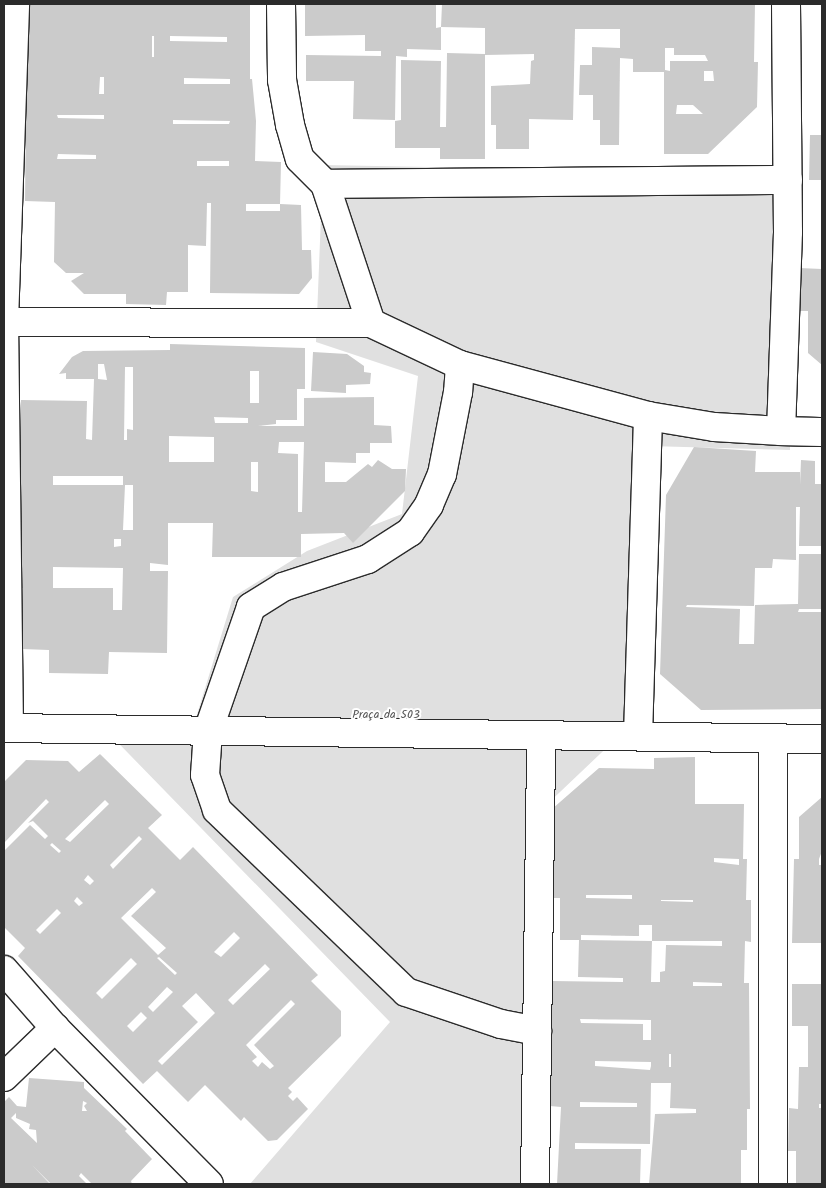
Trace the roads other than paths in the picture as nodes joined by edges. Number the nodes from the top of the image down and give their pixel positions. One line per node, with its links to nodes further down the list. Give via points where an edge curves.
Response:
1 (15, 4): 6 (street)
2 (281, 4): 5 (street, via 282,80 290,125 300,159)
3 (786, 4): 4 (street)
4 (788, 180): 5 (street); 10 (street)
5 (325, 184): 7 (street)
6 (4, 322): 7 (street); 12 (street)
7 (371, 323): 8 (street)
8 (460, 365): 9 (street); 13 (street, via 442,474 425,512 410,532 368,559 283,587 251,606)
9 (648, 416): 10 (street, via 714,427); 15 (street)
10 (781, 431): 11 (street)
11 (822, 432)
12 (7, 728): 13 (street)
13 (208, 731): 14 (street); 20 (street, via 205,775 217,810 406,992 501,1024)
14 (542, 736): 15 (street); 20 (street)
15 (638, 736): 16 (street)
16 (773, 738): 17 (street); 24 (street)
17 (822, 739)
18 (4, 970): 19 (street)
19 (56, 1028): 21 (street); 22 (street)
20 (537, 1031): 23 (street)
21 (4, 1077)
22 (209, 1184)
23 (535, 1184)
24 (773, 1184)

